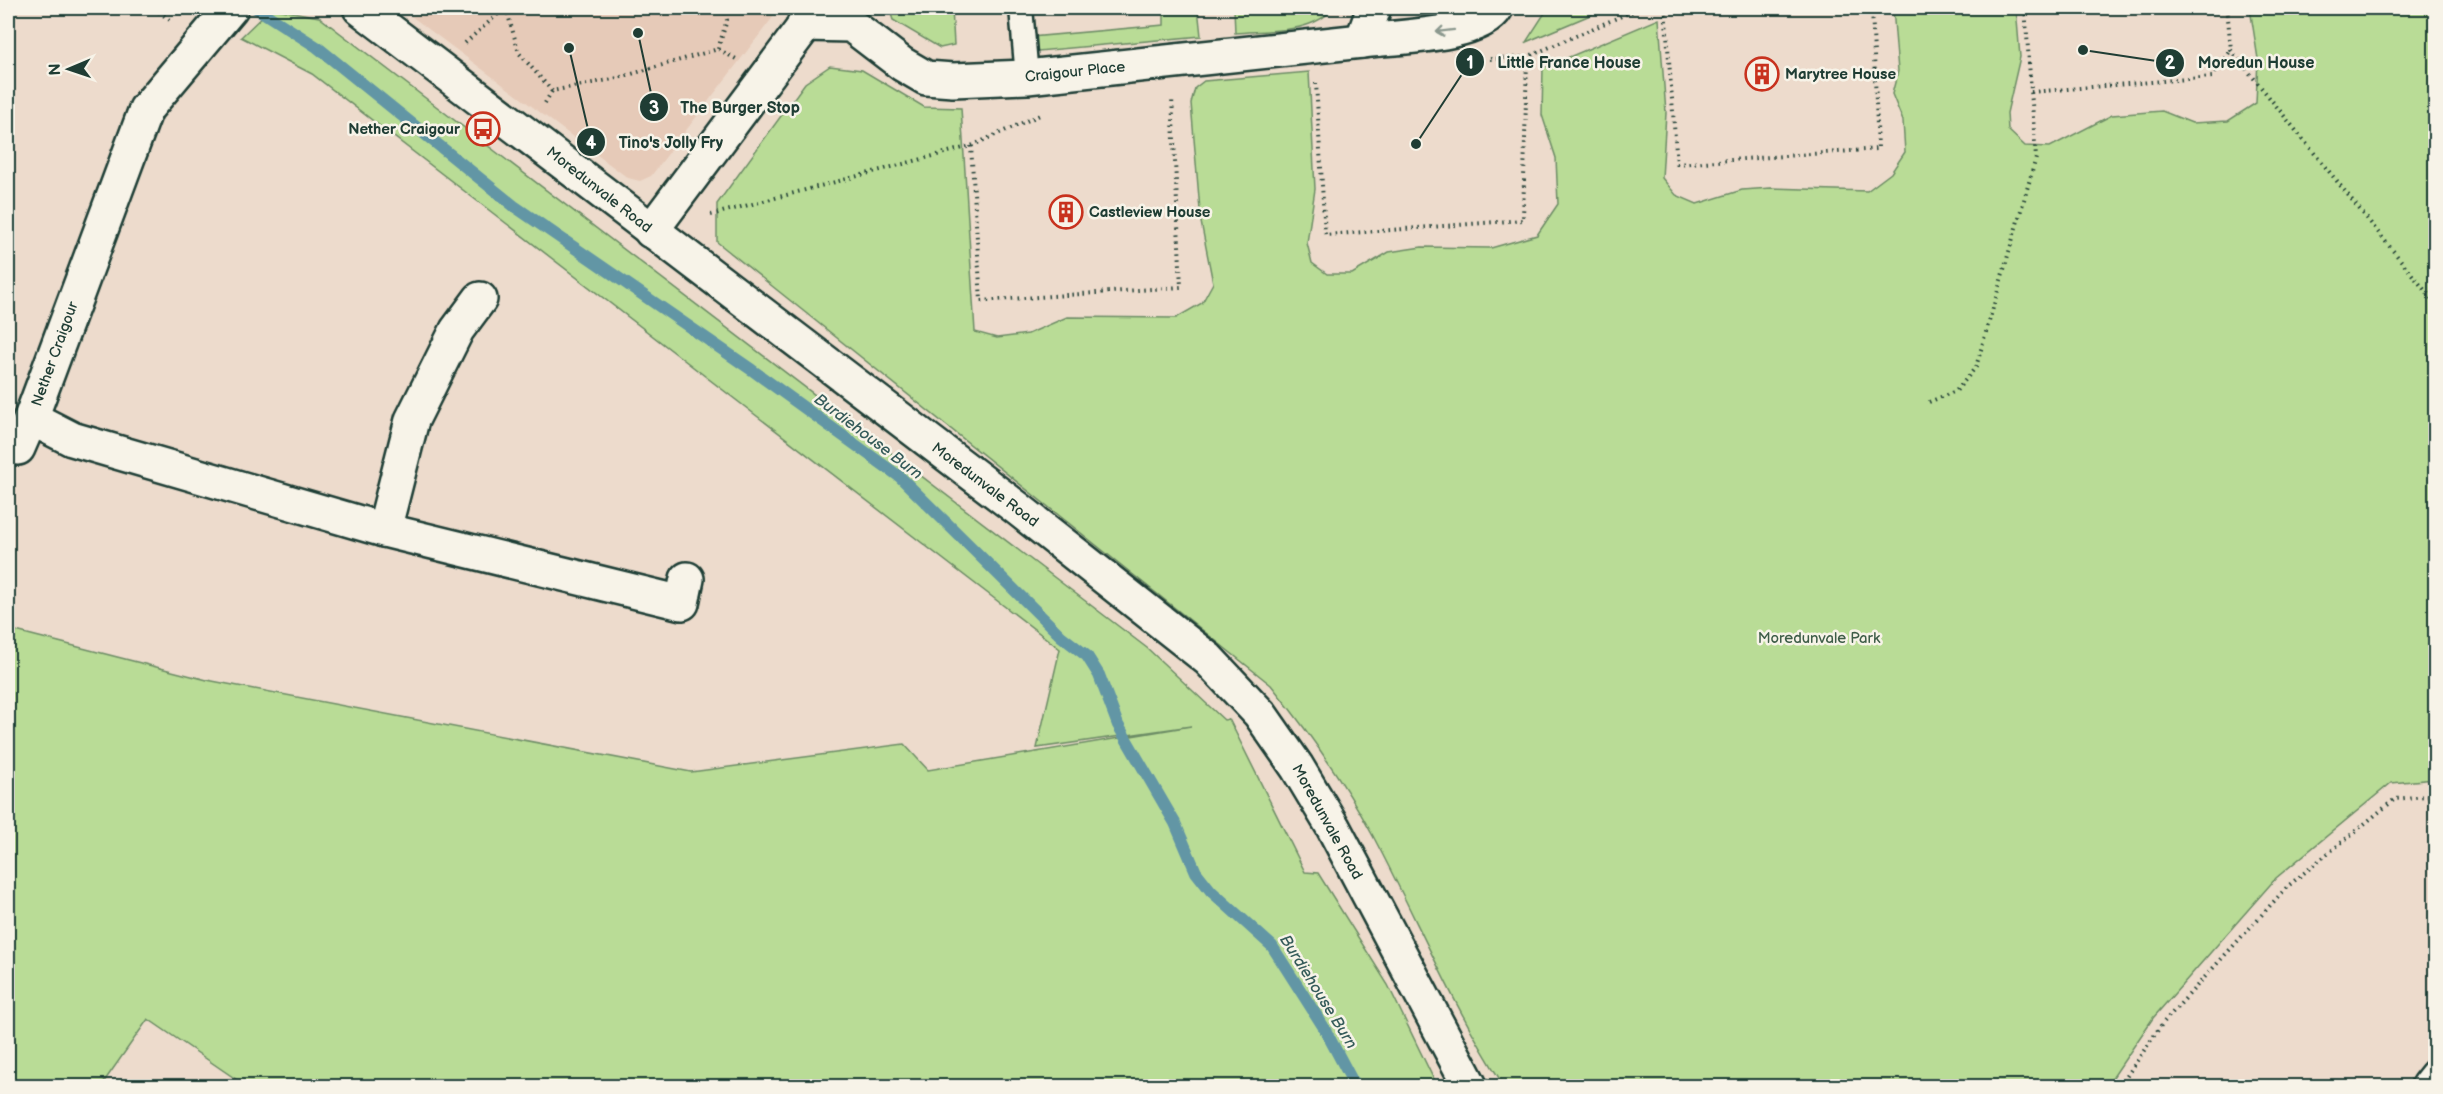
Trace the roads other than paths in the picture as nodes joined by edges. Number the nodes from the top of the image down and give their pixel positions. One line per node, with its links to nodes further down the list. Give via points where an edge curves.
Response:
1 (360, 8): 9 (street, Moredunvale Road)
2 (1021, 8): 8 (lane)
3 (1374, 8): 7 (street)
4 (1496, 8): 7 (street, Craigour Place, one-way to 7, via 1468,28)
5 (225, 15): 11 (street, Nether Craigour, via 146,109)
6 (811, 16): 8 (street, Craigour Place, via 851,25 926,78); 9 (street)
7 (1362, 41): 8 (street, Craigour Place)
8 (1028, 77)
9 (651, 231): 16 (street, Moredunvale Road, via 1208,659 1253,706 1297,767 1333,827)
10 (479, 297): 13 (street, via 457,330 412,420)
11 (31, 418): 12 (street, Nether Craigour); 13 (street, Nether Craigour, via 72,439)
12 (18, 448)
13 (384, 530): 14 (street, Nether Craigour, via 681,603)
14 (687, 579)
15 (2436, 1076): 17 (street)
16 (1470, 1086)
17 (2428, 1086)

